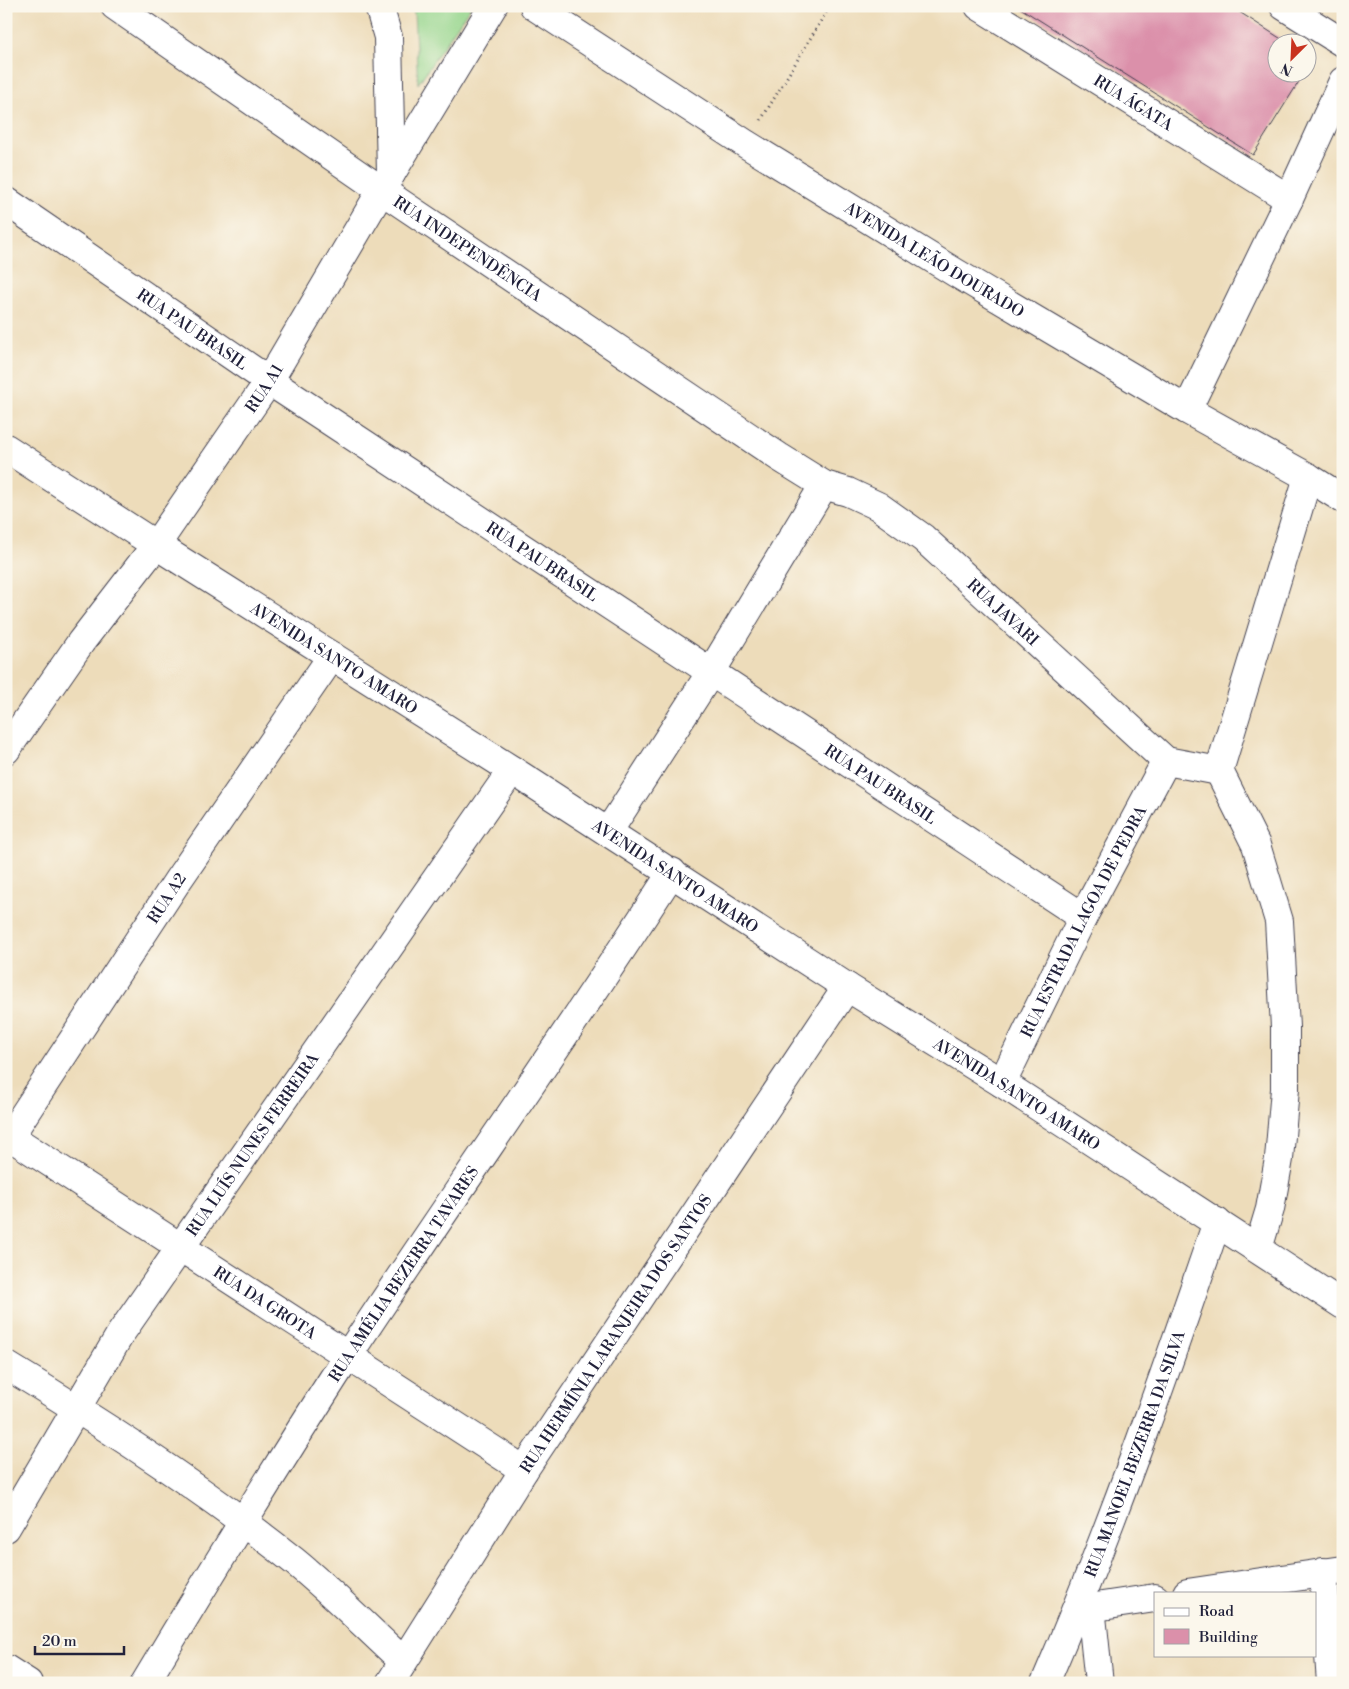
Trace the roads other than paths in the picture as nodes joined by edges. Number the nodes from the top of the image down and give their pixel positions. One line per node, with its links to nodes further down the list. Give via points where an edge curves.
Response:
1 (115, 6): 9 (street, RUA INDEPENDÊNCIA)
2 (379, 6): 9 (street, via 388,37)
3 (492, 6): 9 (street, RUA A1)
4 (534, 6): 13 (street, AVENIDA LEÃO DOURADO, via 746,144)
5 (979, 6): 10 (street, RUA ÁGATA)
6 (1284, 6): 7 (street)
7 (1343, 42)
8 (1343, 81): 10 (street)
9 (386, 182): 12 (street, RUA A1); 16 (street, RUA INDEPENDÊNCIA, via 778,457)
10 (1289, 199): 13 (street)
11 (6, 201): 12 (street, RUA PAU BRASIL)
12 (269, 381): 18 (street, RUA A1); 20 (street, RUA PAU BRASIL)
13 (1187, 410): 15 (street, AVENIDA LEÃO DOURADO)
14 (6, 448): 18 (street, AVENIDA SANTO AMARO)
15 (1308, 477): 17 (street, AVENIDA LEÃO DOURADO); 24 (street)
16 (824, 485): 20 (street); 22 (street, RUA JAVARI, via 878,506 923,538)
17 (1343, 499)
18 (156, 545): 19 (street, AVENIDA SANTO AMARO); 21 (street, RUA A1, via 81,642)
19 (332, 656): 23 (street, AVENIDA SANTO AMARO); 30 (street, RUA A2)
20 (710, 672): 25 (street); 27 (street, RUA PAU BRASIL)
21 (6, 750)
22 (1166, 761): 24 (street); 27 (street, RUA ESTRADA LAGOA DE PEDRA)
23 (512, 770): 25 (street, AVENIDA SANTO AMARO); 32 (street, RUA LUÍS NUNES FERREIRA)
24 (1219, 771): 33 (street, via 1256,845 1279,921 1285,1088 1279,1159 1270,1209)
25 (608, 832): 26 (street, AVENIDA SANTO AMARO)
26 (672, 872): 28 (street, AVENIDA SANTO AMARO); 35 (street, RUA AMÉLIA BEZERRA TAVARES, via 607,974)
27 (1083, 917): 29 (street, RUA ESTRADA LAGOA DE PEDRA)
28 (847, 987): 29 (street, AVENIDA SANTO AMARO); 38 (street, RUA HERMÍNIA LARANJEIRA DOS SANTOS)
29 (1002, 1083): 31 (street, AVENIDA SANTO AMARO)
30 (7, 1137): 32 (street, RUA DA GROTA)
31 (1217, 1222): 33 (street, AVENIDA SANTO AMARO); 44 (street, RUA MANOEL BEZERRA DA SILVA)
32 (180, 1247): 35 (street, RUA DA GROTA); 37 (street, RUA LUÍS NUNES FERREIRA, via 122,1333)
33 (1258, 1249): 34 (street, AVENIDA SANTO AMARO)
34 (1343, 1305)
35 (348, 1356): 38 (street, RUA DA GROTA); 39 (street, RUA AMÉLIA BEZERRA TAVARES)
36 (6, 1365): 37 (street)
37 (78, 1408): 39 (street); 40 (street, RUA LUÍS NUNES FERREIRA)
38 (524, 1470): 46 (street, RUA HERMÍNIA LARANJEIRA DOS SANTOS)
39 (242, 1522): 46 (street, via 295,1563); 48 (street, RUA AMÉLIA BEZERRA TAVARES)
40 (6, 1528)
41 (1333, 1571): 42 (street); 51 (street)
42 (1194, 1592)
43 (1154, 1598): 44 (street)
44 (1084, 1609): 49 (street, RUA MANOEL BEZERRA DA SILVA); 50 (street)
45 (6, 1668): 47 (street)
46 (397, 1672)
47 (28, 1683)
48 (145, 1683)
49 (1045, 1683)
50 (1098, 1683)
51 (1331, 1683)

